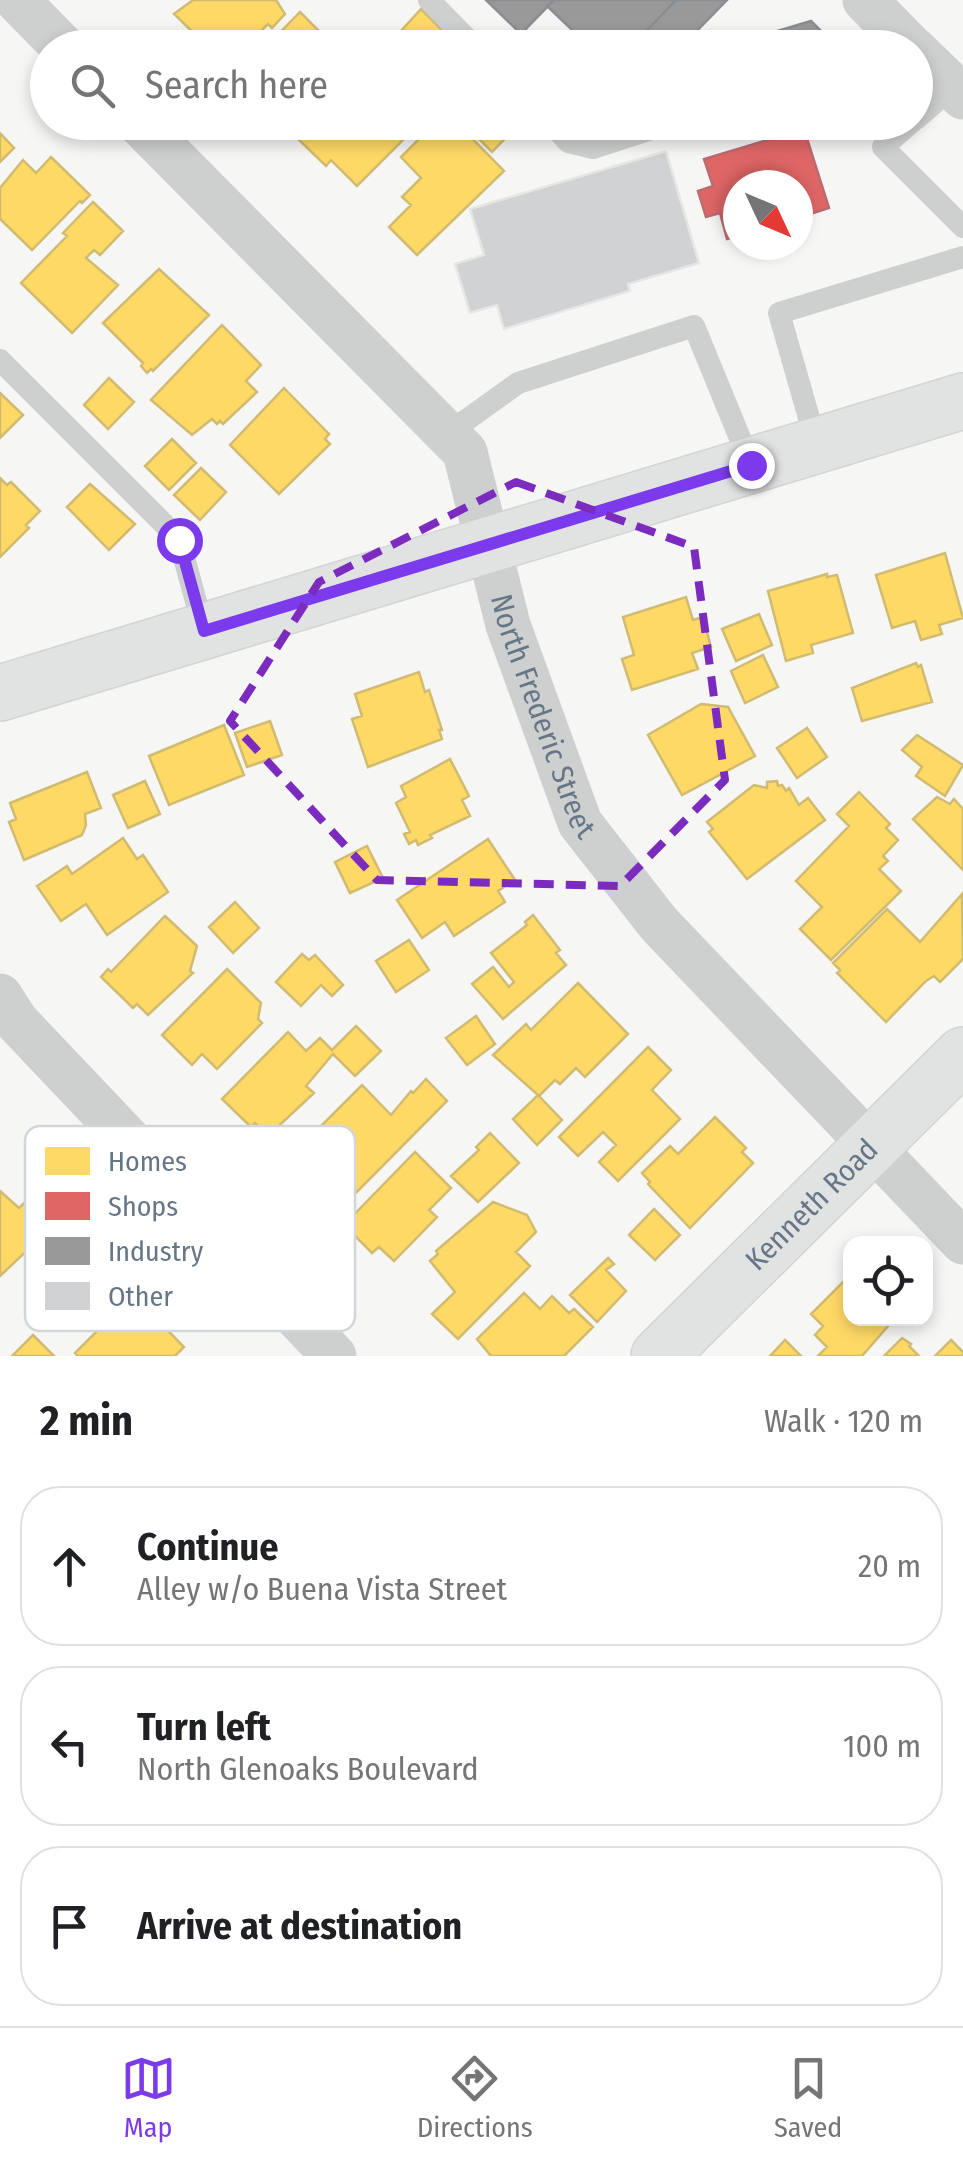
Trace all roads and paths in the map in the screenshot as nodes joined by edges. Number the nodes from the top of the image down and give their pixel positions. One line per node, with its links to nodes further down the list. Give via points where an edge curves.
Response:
1 (17, 0): 4 (street)
2 (428, 0): 5 (lane)
3 (865, 0): 6 (street)
4 (46, 30)
5 (458, 30)
6 (894, 30)
7 (933, 68): 8 (street)
8 (958, 92): 9 (lane)
9 (933, 108)
10 (156, 140): 18 (street, North Frederic Street)
11 (566, 140): 12 (lane, via 592,148)
12 (617, 140)
13 (892, 140): 14 (lane, via 884,147)
14 (963, 228)
15 (963, 257): 19 (lane, via 779,313)
16 (0, 360): 22 (lane, via 179,540)
17 (963, 401): 19 (main road)
18 (447, 434): 20 (lane, via 518,383 694,326); 21 (street, North Frederic Street, via 465,452)
19 (817, 446): 20 (main road)
20 (751, 465): 21 (main road)
21 (487, 546): 22 (main road); 27 (street, North Frederic Street, via 580,823 659,924)
22 (204, 631): 23 (main road)
23 (0, 693)
24 (0, 996): 26 (street)
25 (963, 1055): 27 (main road, Kenneth Road)
26 (116, 1126)
27 (870, 1148): 28 (street, North Frederic Street); 31 (main road, Kenneth Road)
28 (963, 1242)
29 (310, 1331): 30 (street)
30 (334, 1356)
31 (659, 1356)

